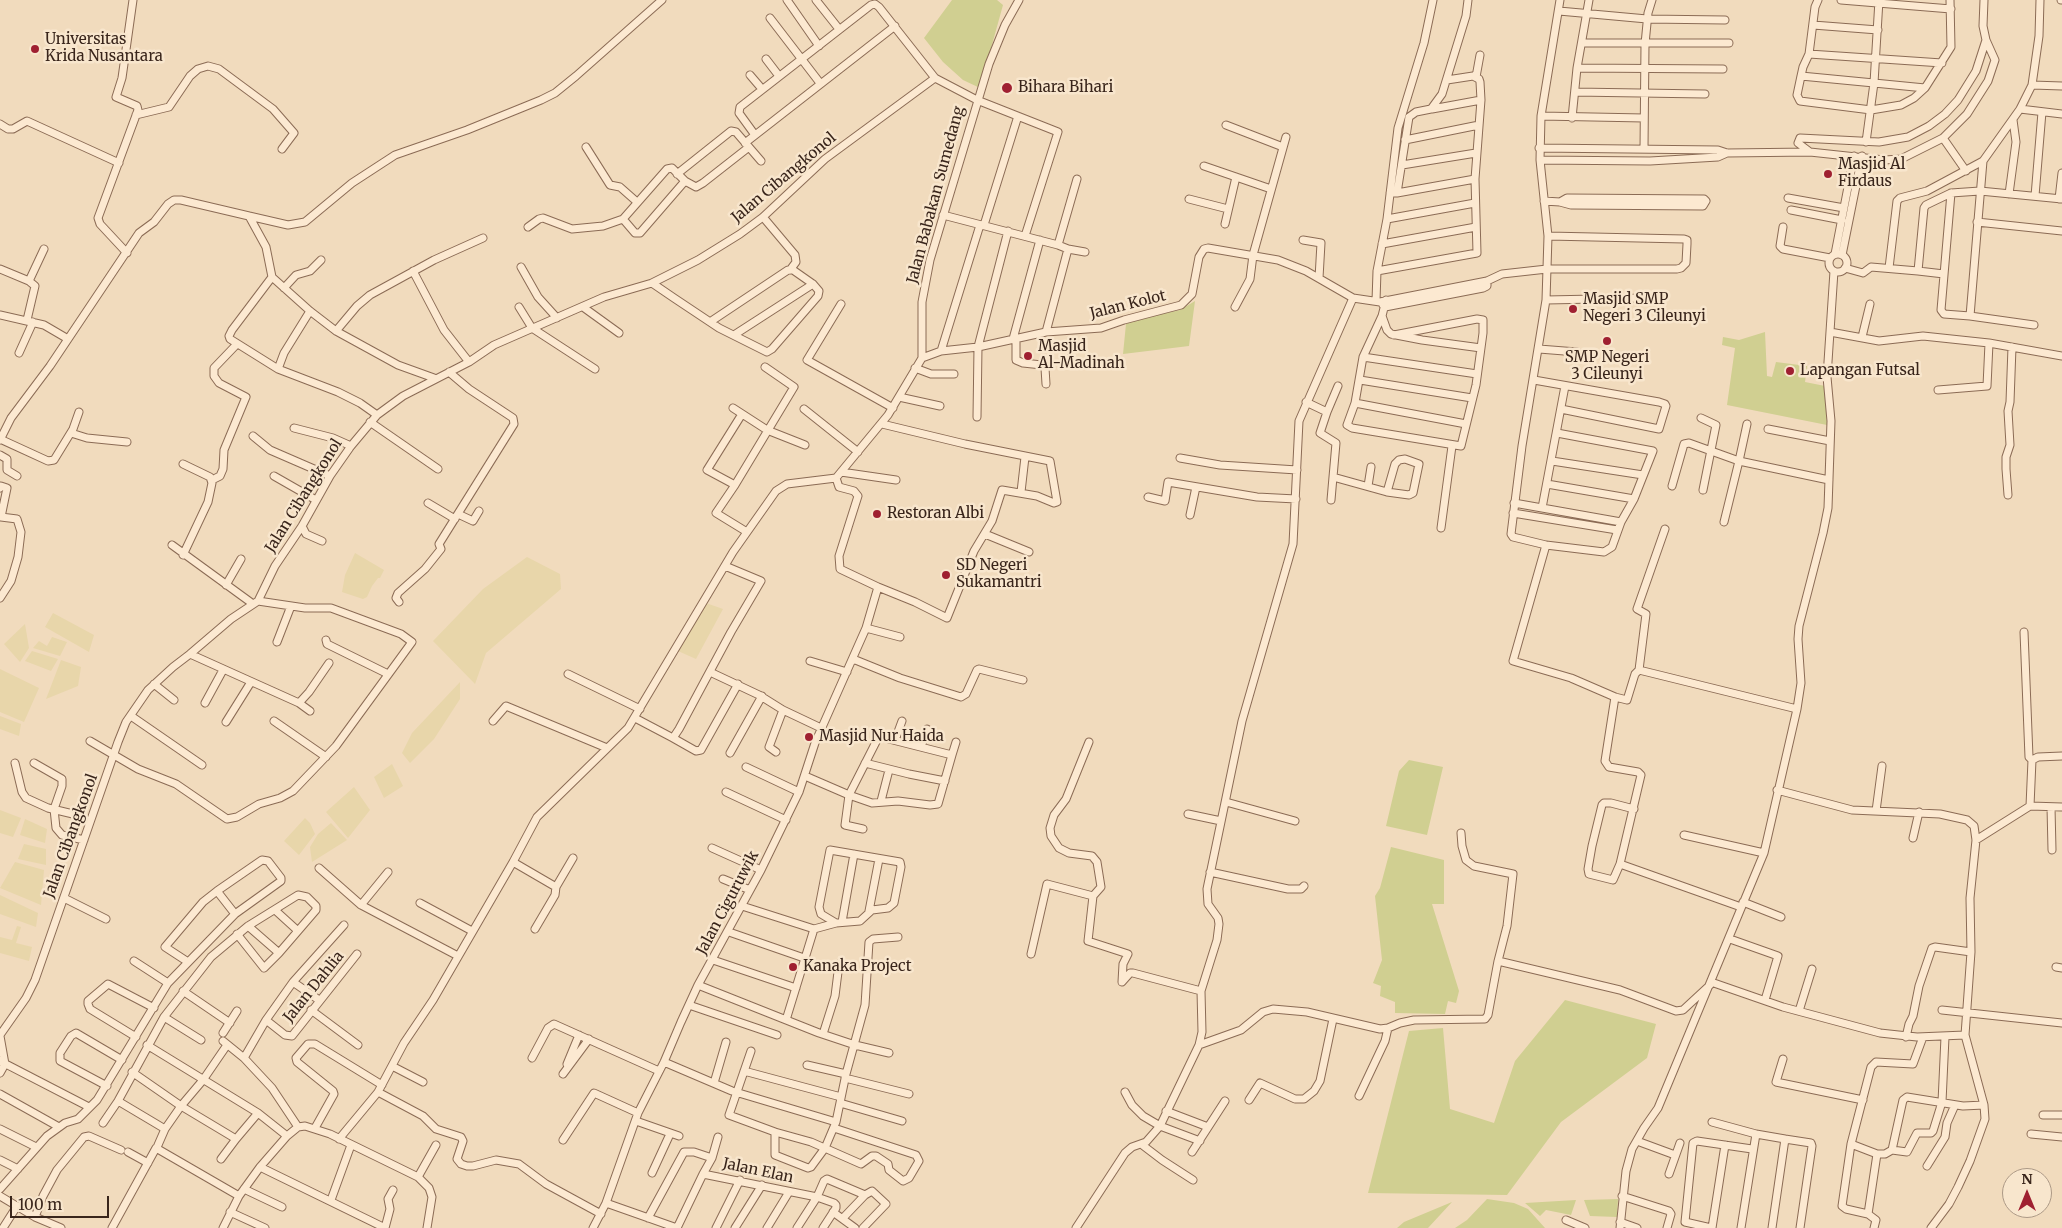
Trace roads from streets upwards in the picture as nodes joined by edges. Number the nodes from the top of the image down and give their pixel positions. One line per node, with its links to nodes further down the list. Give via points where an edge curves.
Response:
1 (134, 0): 63 (street, via 116,97 138,107)
2 (662, 0): 117 (street, via 576,76 541,100 395,156 352,183 305,222 288,225)
3 (787, 0): 31 (street)
4 (816, 0): 25 (street)
5 (1019, 0): 56 (street, Jalan Babakan Sumedang, via 1005,25)
6 (1433, 0): 102 (street, via 1424,43 1400,121)
7 (1468, 0): 46 (street)
8 (1560, 0): 18 (street)
9 (1589, 0): 19 (street)
10 (1652, 0): 21 (street)
11 (1818, 0): 23 (street)
12 (1841, 0): 16 (street)
13 (1950, 0): 17 (street)
14 (1984, 0): 27 (street)
15 (2040, 0): 49 (street)
16 (1879, 2): 17 (street); 26 (street)
17 (1951, 9): 37 (street, via 1952,44)
18 (1559, 11): 19 (street); 65 (street)
19 (1587, 14): 21 (street); 28 (street)
20 (770, 18): 36 (street)
21 (1647, 19): 22 (street); 30 (street)
22 (1725, 20)
23 (1813, 25): 26 (street); 32 (street)
24 (895, 26): 25 (street, via 875,4); 45 (street); 47 (street)
25 (839, 29): 31 (street)
26 (1878, 30): 34 (street)
27 (1986, 40): 74 (street, via 1995,60 1988,81 1967,114); 76 (street, via 1976,71 1946,114 1908,137 1896,141)
28 (1582, 43): 30 (street); 38 (street)
29 (1729, 43): 30 (street)
30 (1645, 44): 39 (street)
31 (819, 46): 36 (street)
32 (1809, 54): 34 (street); 43 (street)
33 (1480, 55): 44 (street)
34 (1876, 57): 37 (street); 48 (street)
35 (766, 58): 42 (street)
36 (801, 59): 42 (street); 47 (street)
37 (1942, 63): 51 (street)
38 (1577, 68): 39 (street); 53 (street)
39 (1644, 68): 40 (street); 54 (street)
40 (1723, 69)
41 (750, 75): 52 (street)
42 (779, 76): 52 (street)
43 (1801, 76): 48 (street); 60 (street, via 1797,95 1800,102)
44 (1476, 77): 46 (street); 57 (street, via 1480,82)
45 (935, 78): 56 (street); 118 (street, Jalan Cibangkonol, via 825,159)
46 (1447, 80): 58 (street)
47 (820, 83): 72 (street)
48 (1874, 84): 51 (street); 60 (street)
49 (2032, 86): 50 (street); 59 (street)
50 (2062, 86)
51 (1925, 88): 60 (street, via 1901,105)
52 (762, 89): 72 (street, via 738,111)
53 (1574, 92): 54 (street); 66 (street)
54 (1644, 93): 55 (street); 67 (street)
55 (1705, 94)
56 (977, 100): 64 (street); 116 (street, Jalan Babakan Sumedang)
57 (1481, 100): 58 (street); 71 (street)
58 (1431, 109): 75 (street, via 1409,117)
59 (2020, 109): 61 (street); 68 (street)
60 (1871, 110): 76 (street)
61 (2042, 112): 62 (street); 105 (street)
62 (2062, 114)
63 (136, 115): 81 (street, via 169,107 190,76 208,66 219,69 273,109 294,133); 90 (street)
64 (1018, 116): 124 (street); 130 (street, via 1058,132)
65 (1541, 116): 66 (street); 80 (street)
66 (1572, 118): 67 (street)
67 (1644, 118): 82 (street)
68 (2013, 120): 88 (street); 104 (street, via 2016,142)
69 (0, 124): 90 (street, via 13,129 27,121)
70 (1226, 125): 79 (street)
71 (1479, 125): 75 (street); 84 (street)
72 (755, 135): 77 (street)
73 (1286, 137): 79 (street)
74 (1943, 138): 86 (street, via 1901,159); 93 (street)
75 (1405, 140): 91 (street)
76 (1866, 142): 83 (street, via 1800,138 1798,143)
77 (747, 145): 89 (street); 95 (street, via 736,132 729,132); 99 (street, via 701,185 694,187)
78 (586, 147): 110 (street, via 610,185 620,187)
79 (1283, 147): 100 (street)
80 (1539, 148): 82 (street); 87 (street)
81 (282, 149)
82 (1644, 149): 85 (street, via 1718,150)
83 (1810, 152): 85 (street); 86 (street)
84 (1476, 153): 91 (street); 97 (street)
85 (1726, 153): 87 (street, via 1718,157 1650,161)
86 (1858, 156): 113 (street); 142 (street)
87 (1540, 160): 109 (street)
88 (1983, 161): 93 (street); 101 (street)
89 (761, 162)
90 (118, 163): 140 (street, via 98,218)
91 (1402, 165): 102 (street)
92 (1204, 166): 96 (street)
93 (1966, 171): 146 (street, via 1927,191 1897,201)
94 (2062, 173): 108 (street)
95 (677, 174): 99 (street); 110 (street, via 672,168 664,170)
96 (1236, 177): 100 (street); 114 (street)
97 (1474, 178): 102 (street); 112 (street)
98 (1077, 179): 136 (street)
99 (685, 181): 119 (street, via 642,232 635,233)
100 (1271, 189): 141 (street)
101 (1980, 191): 103 (street); 104 (street); 122 (street)
102 (1394, 193): 120 (street)
103 (1951, 193): 153 (street, via 1924,208); 154 (street)
104 (2009, 194): 105 (street)
105 (2035, 196): 108 (street)
106 (1788, 198): 113 (street)
107 (1189, 199): 114 (street)
108 (2061, 199)
109 (1544, 201): 111 (street); 131 (street)
110 (636, 202): 119 (street)
111 (1560, 202): 111 (street, via 1567,198 1706,201 1703,206 1571,205)
112 (1475, 203): 120 (street); 126 (street)
113 (1844, 208): 121 (street)
114 (1228, 209): 123 (street)
115 (1791, 210): 121 (street)
116 (946, 215): 124 (street); 199 (street, Jalan Babakan Sumedang, via 925,283)
117 (249, 216): 140 (street, via 174,200 139,233); 155 (street, via 266,247)
118 (763, 217): 150 (street, via 795,255 796,262); 158 (street, Jalan Cibangkonol, via 698,260)
119 (624, 219): 125 (street, via 603,226 572,229 543,218)
120 (1387, 219): 135 (street)
121 (1842, 220): 142 (street)
122 (1977, 222): 128 (street); 173 (street)
123 (1225, 224)
124 (982, 225): 129 (street); 194 (street)
125 (528, 227)
126 (1476, 227): 135 (street); 151 (street, via 1477,253)
127 (1783, 227): 142 (street, via 1780,246 1783,248)
128 (2062, 230)
129 (1008, 231): 130 (street); 191 (street)
130 (1025, 236): 133 (street)
131 (1548, 236): 148 (street); 148 (street, via 1684,239 1688,244 1686,263 1677,269)
132 (483, 238): 149 (street)
133 (1040, 240): 136 (street); 187 (street)
134 (1303, 240): 156 (street, via 1321,243)
135 (1382, 244): 151 (street)
136 (1058, 245): 138 (street)
137 (44, 248): 157 (street)
138 (1068, 249): 139 (street); 180 (street)
139 (1085, 252)
140 (127, 253): 186 (street)
141 (1254, 255): 156 (street, Jalan Kolot, via 1285,262); 169 (street, via 1250,279); 180 (street, Jalan Kolot, via 1204,249 1199,257 1192,294 1181,305 1101,328)
142 (1836, 256): 145 (street, via 1846,262); 152 (street, via 1828,264)
143 (321, 260): 160 (street, via 310,271 296,275)
144 (521, 267): 174 (street, via 538,297)
145 (1845, 268): 146 (street, via 1863,273 1871,267); 152 (street)
146 (1889, 268): 153 (street)
147 (0, 269): 157 (street)
148 (1547, 269): 163 (street); 164 (street, via 1502,274 1487,281)
149 (413, 270): 179 (street, via 370,295); 200 (street, via 444,330)
150 (790, 270): 159 (street); 176 (street)
151 (1377, 271): 164 (street)
152 (1834, 271): 181 (street)
153 (1918, 271): 154 (street)
154 (1944, 274): 173 (street, via 1942,313)
155 (272, 278): 160 (street); 189 (street, via 230,334 230,339)
156 (1319, 278): 161 (street, Jalan Kolot)
157 (29, 281): 175 (street, via 36,286)
158 (652, 283): 168 (street, Jalan Cibangkonol, via 604,297); 176 (street)
159 (813, 284): 183 (street); 183 (street, via 819,291 818,296 770,350 764,352)
160 (284, 288): 170 (street)
161 (1353, 298): 164 (street); 217 (street)
162 (1646, 298): 163 (street)
163 (1546, 300): 193 (street)
164 (1381, 303): 172 (street)
165 (841, 304): 221 (street, via 807,360)
166 (1870, 304): 185 (street)
167 (518, 307): 178 (street)
168 (583, 307): 174 (street, Jalan Cibangkonol); 182 (street)
169 (1235, 307)
170 (310, 311): 179 (street); 203 (street)
171 (0, 315): 175 (street)
172 (1382, 316): 184 (street, via 1389,333); 198 (street)
173 (1970, 316): 177 (street)
174 (557, 318): 178 (street, Jalan Cibangkonol)
175 (30, 321): 186 (street); 196 (street)
176 (710, 322): 183 (street)
177 (2034, 325)
178 (532, 328): 200 (street, Jalan Cibangkonol, via 494,345); 204 (street)
179 (336, 331): 208 (street, via 398,365)
180 (1046, 332): 187 (street, Jalan Kolot)
181 (1830, 332): 185 (street); 241 (street, via 1827,377)
182 (619, 333)
183 (734, 335)
184 (1394, 335): 192 (street); 192 (street, via 1480,318 1484,322)
185 (1862, 337): 188 (street, via 1885,342 1923,336)
186 (68, 339): 240 (street, via 11,418)
187 (1014, 339): 191 (street, Jalan Kolot); 211 (street, via 1016,360 1042,365)
188 (1989, 343): 190 (street); 214 (street, via 1987,386)
189 (237, 344): 203 (street); 264 (street, via 214,368 214,376 218,383 246,398 224,450 223,469 220,476)
190 (2012, 347): 197 (street); 276 (street, via 2008,411 2010,445 2006,463)
191 (978, 348): 194 (street, Jalan Kolot); 228 (street)
192 (1481, 348): 207 (street)
193 (1539, 349): 195 (street); 210 (street)
194 (941, 351): 199 (street, Jalan Kolot)
195 (1577, 352)
196 (19, 353)
197 (2062, 356)
198 (1363, 357): 207 (street); 209 (street)
199 (922, 358): 202 (street)
200 (469, 362): 205 (street, Jalan Cibangkonol)
201 (765, 367): 235 (street, via 794,387)
202 (915, 368): 206 (street, via 931,374); 215 (street)
203 (278, 369): 227 (street, via 338,392)
204 (595, 369)
205 (449, 372): 208 (street, Jalan Cibangkonol); 288 (street, via 515,420)
206 (954, 374)
207 (1477, 374): 216 (street)
208 (434, 378): 227 (street, Jalan Cibangkonol)
209 (1360, 380): 216 (street); 218 (street)
210 (1534, 380): 213 (street); 283 (street)
211 (1046, 384)
212 (1338, 386): 225 (street)
213 (1565, 386): 223 (street); 223 (street, via 1665,404 1659,429)
214 (1938, 390)
215 (899, 397): 219 (street); 221 (street)
216 (1472, 398): 232 (street)
217 (1306, 402): 225 (street); 256 (street, via 1299,421)
218 (1355, 403): 232 (street); 245 (street, via 1347,422 1349,427)
219 (940, 406)
220 (733, 408): 226 (street)
221 (893, 408): 231 (street)
222 (804, 409): 247 (street)
223 (1561, 409): 238 (street)
224 (79, 412): 237 (street)
225 (1327, 412): 262 (street, via 1320,433 1336,444)
226 (742, 414): 235 (street); 268 (street, via 707,470)
227 (377, 415): 230 (street, Jalan Cibangkonol)
228 (977, 417)
229 (1701, 418): 246 (street, via 1716,425)
230 (370, 422): 244 (street, Jalan Cibangkonol); 255 (street)
231 (882, 424): 247 (street); 249 (street)
232 (1466, 424): 245 (street, via 1463,444)
233 (1747, 424): 252 (street)
234 (294, 428): 244 (street)
235 (767, 430): 243 (street); 268 (street)
236 (1768, 430): 241 (street)
237 (71, 433): 240 (street, via 52,461); 242 (street)
238 (1557, 433): 251 (street); 258 (street, via 1653,451)
239 (254, 436): 261 (street, via 270,450)
240 (0, 440)
241 (1830, 441): 266 (street)
242 (127, 442)
243 (805, 445)
244 (351, 446): 261 (street, Jalan Cibangkonol)
245 (1452, 446): 292 (street)
246 (1711, 451): 252 (street); 270 (street, via 1686,442); 273 (street)
247 (858, 452): 257 (street)
248 (0, 455): 259 (street, via 7,459 7,470)
249 (1025, 457): 274 (street); 274 (street, via 1050,461 1057,502)
250 (1180, 458): 256 (street, via 1220,465)
251 (1552, 461): 258 (street); 267 (street)
252 (1739, 461): 266 (street); 290 (street)
253 (183, 464): 264 (street)
254 (1371, 467): 269 (street)
255 (438, 469)
256 (1297, 470): 280 (street)
257 (841, 472): 263 (street); 265 (street)
258 (1643, 475): 278 (street)
259 (17, 476)
260 (274, 476): 279 (street)
261 (330, 476): 279 (street, Jalan Cibangkonol)
262 (1333, 477): 269 (street); 281 (street)
263 (836, 478): 295 (street, via 780,487); 305 (street, via 839,487 854,491 858,496 839,556 839,567)
264 (212, 480): 301 (street, via 208,502)
265 (896, 480)
266 (1829, 480): 335 (street, via 1823,533 1799,626 1801,683)
267 (1547, 484): 278 (street); 284 (street)
268 (735, 485): 295 (street, via 716,513)
269 (1368, 486): 275 (street)
270 (1672, 486)
271 (1196, 487): 277 (street, via 1168,482 1165,501); 280 (street); 287 (street)
272 (0, 488): 306 (street, via 7,488 0,517 17,519 21,532 11,581)
273 (1703, 490)
274 (1021, 492): 296 (street, via 1002,490)
275 (1387, 492): 275 (street, via 1399,460 1419,464 1413,493)
276 (2008, 495)
277 (1148, 497)
278 (1634, 499): 289 (street)
279 (316, 500): 291 (street, Jalan Cibangkonol)
280 (1296, 500): 374 (street, via 1293,544 1242,721)
281 (1331, 500)
282 (428, 503): 288 (street)
283 (1514, 503): 284 (street); 286 (street)
284 (1542, 508): 289 (street)
285 (479, 511): 288 (street, via 473,521)
286 (1513, 513): 294 (street); 299 (street, via 1512,536)
287 (1190, 515)
288 (456, 516): 308 (street, via 439,544 441,549 430,564 398,593 396,598)
289 (1621, 522): 294 (street)
290 (1724, 522)
291 (302, 526): 297 (street, via 306,534); 307 (street, Jalan Cibangkonol)
292 (1442, 528)
293 (1664, 529): 320 (street, via 1637,609 1646,614)
294 (1617, 530): 299 (street, via 1612,547 1604,552)
295 (747, 532): 303 (street)
296 (985, 534): 300 (street); 305 (street, via 947,618)
297 (322, 541)
298 (172, 545): 301 (street)
299 (1546, 545): 330 (street, via 1513,661 1579,681)
300 (1029, 552)
301 (183, 555): 304 (street)
302 (241, 559): 304 (street)
303 (726, 566): 321 (street, via 761,581); 334 (street)
304 (226, 585): 307 (street)
305 (878, 587): 310 (street, Jalan Ciguruwik)
306 (0, 598)
307 (256, 602): 309 (street); 315 (street, Jalan Cibangkonol)
308 (399, 602)
309 (292, 606): 314 (street); 323 (street, via 331,608 405,637 412,645)
310 (866, 628): 312 (street); 316 (street, Jalan Ciguruwik)
311 (2024, 632): 359 (street, via 2029,757)
312 (900, 637)
313 (326, 640): 323 (street, via 328,644)
314 (277, 642)
315 (190, 654): 319 (street); 327 (street, Jalan Cibangkonol)
316 (853, 659): 322 (street, Jalan Ciguruwik); 325 (street, via 961,697 966,694 978,669)
317 (810, 661): 322 (street)
318 (329, 663): 333 (street)
319 (223, 670): 326 (street); 332 (street)
320 (1639, 670): 330 (street, via 1626,700); 335 (street)
321 (710, 672): 328 (street); 346 (street)
322 (846, 672): 344 (street, Jalan Ciguruwik)
323 (388, 674): 358 (street)
324 (568, 674): 334 (street)
325 (1022, 680)
326 (251, 682): 333 (street); 343 (street)
327 (154, 684): 331 (street); 338 (street, Jalan Cibangkonol)
328 (738, 684): 329 (street); 346 (street, via 702,749 696,751)
329 (762, 696): 336 (street); 354 (street)
330 (1615, 697): 379 (street, via 1605,761 1609,767 1640,774)
331 (174, 700)
332 (205, 703)
333 (299, 703): 337 (street)
334 (640, 709): 339 (street)
335 (1797, 709): 369 (street)
336 (783, 710): 344 (street); 353 (street, via 768,746)
337 (310, 711)
338 (130, 716): 356 (street, Jalan Cibangkonol); 363 (street)
339 (635, 718): 346 (street); 352 (street)
340 (274, 721): 358 (street)
341 (494, 721): 352 (street, via 506,706)
342 (902, 721): 347 (street)
343 (226, 722)
344 (822, 728): 367 (street, Jalan Ciguruwik)
345 (927, 728): 351 (street)
346 (673, 738)
347 (895, 740): 351 (street); 362 (street, via 879,738)
348 (90, 741): 356 (street)
349 (956, 742): 355 (street)
350 (1089, 742): 410 (street, via 1066,799 1054,815 1050,828 1059,848 1095,858 1101,887)
351 (921, 747): 355 (street)
352 (607, 748): 399 (street, via 542,811)
353 (776, 752)
354 (730, 753)
355 (952, 755): 368 (street)
356 (114, 756): 358 (street, via 176,784 227,819 286,795); 391 (street, Jalan Cibangkonol)
357 (2062, 756): 359 (street)
358 (326, 757)
359 (2032, 760): 375 (street)
360 (15, 762): 378 (street, via 26,798)
361 (34, 763): 378 (street, via 62,779)
362 (865, 763): 366 (street); 372 (street)
363 (202, 765)
364 (1882, 766): 380 (street)
365 (746, 767): 371 (street)
366 (889, 770): 368 (street); 373 (street)
367 (806, 776): 371 (street, Jalan Ciguruwik); 372 (street)
368 (945, 781): 373 (street, via 939,803 935,805)
369 (1777, 790): 380 (street, via 1852,810); 395 (street)
370 (726, 792): 384 (street)
371 (800, 792): 384 (street, Jalan Ciguruwik)
372 (849, 795): 373 (street, via 872,803); 387 (street, via 845,824)
373 (881, 801)
374 (1226, 802): 385 (street); 386 (street)
375 (2030, 806): 376 (street); 392 (street)
376 (2051, 806): 377 (street); 394 (street)
377 (2062, 807)
378 (54, 809): 382 (street); 391 (street, via 58,832)
379 (1634, 810): 400 (street); 400 (street, via 1610,803 1602,805 1588,872 1591,876 1611,881)
380 (1876, 811): 381 (street)
381 (1919, 812): 390 (street); 392 (street, via 1967,820 1974,826)
382 (73, 814)
383 (1188, 814): 385 (street)
384 (786, 820): 402 (street, Jalan Ciguruwik)
385 (1222, 821): 404 (street)
386 (1295, 821)
387 (863, 829)
388 (1461, 833): 440 (street, via 1466,860 1474,866 1513,874 1507,926)
389 (1684, 835): 395 (street)
390 (1913, 838)
391 (84, 840): 411 (street, Jalan Cibangkonol)
392 (1976, 840): 432 (street, via 1970,898)
393 (712, 848): 402 (street)
394 (2052, 850)
395 (1764, 852): 414 (street)
396 (854, 854): 398 (street); 421 (street); 421 (street, via 832,849 829,852 818,907 822,914)
397 (573, 858): 407 (street)
398 (879, 859): 417 (street); 417 (street, via 900,863 895,900 890,907 874,908)
399 (513, 862): 407 (street); 426 (street)
400 (1620, 864): 414 (street)
401 (319, 868): 413 (street)
402 (761, 870): 409 (street, Jalan Ciguruwik)
403 (388, 872): 413 (street)
404 (1210, 872): 406 (street, via 1288,889); 450 (street, via 1206,898 1219,924)
405 (723, 879): 409 (street)
406 (1304, 886)
407 (556, 887): 424 (street, via 555,895)
408 (217, 890): 418 (street); 418 (street, via 262,860 268,861 280,874 281,882); 441 (street, via 165,947)
409 (750, 890): 415 (street, Jalan Ciguruwik)
410 (1093, 896): 435 (street, via 1047,884); 450 (street, via 1088,942 1128,954 1123,964 1122,982 1134,973)
411 (64, 898): 420 (street); 471 (street, Jalan Cibangkonol, via 35,980)
412 (420, 903): 426 (street)
413 (361, 905): 436 (street)
414 (1742, 905): 419 (street); 431 (street)
415 (742, 906): 425 (street); 428 (street, Jalan Ciguruwik)
416 (275, 910): 423 (street); 427 (street); 427 (street, via 301,895 316,904 316,910)
417 (869, 912): 421 (street, via 863,920)
418 (235, 914): 441 (street)
419 (1781, 917)
420 (106, 919)
421 (839, 922): 425 (street)
422 (344, 925): 444 (street)
423 (248, 926): 429 (street); 433 (street)
424 (535, 929)
425 (814, 929): 437 (street)
426 (472, 931): 436 (street)
427 (298, 932): 433 (street)
428 (729, 932): 437 (street); 438 (street, Jalan Ciguruwik)
429 (237, 934): 433 (street, via 264,968); 449 (street, via 211,957)
430 (898, 937): 482 (street, via 869,942 865,1005)
431 (1730, 939): 446 (street); 452 (street, via 1778,956)
432 (1970, 952): 459 (street); 473 (street, via 1932,948)
433 (279, 953)
434 (357, 954): 451 (street, Jalan Dahlia)
435 (1031, 954)
436 (458, 956): 493 (street)
437 (804, 958): 448 (street)
438 (713, 960): 447 (street, Jalan Ciguruwik); 448 (street)
439 (134, 961): 445 (street)
440 (1498, 961): 446 (street, via 1620,990 1676,1011 1684,1010); 466 (street, via 1485,1019 1414,1020)
441 (188, 962): 445 (street)
442 (839, 964): 467 (street, via 835,996)
443 (1812, 969): 457 (street)
444 (293, 982): 451 (street); 462 (street)
445 (168, 983): 454 (street)
446 (1711, 984): 452 (street); 548 (street, via 1658,1108)
447 (698, 985): 453 (street, Jalan Ciguruwik); 463 (street)
448 (796, 988): 463 (street)
449 (183, 991): 460 (street); 464 (street)
450 (1201, 991): 483 (street, via 1202,1032)
451 (319, 1000): 455 (street, Jalan Dahlia)
452 (1765, 1000): 457 (street)
453 (689, 1005): 469 (street); 491 (street, Jalan Ciguruwik)
454 (154, 1008): 472 (street); 472 (street, via 108,984 88,1002 90,1009)
455 (311, 1010): 462 (street, Jalan Dahlia, via 290,1036); 481 (street)
456 (1942, 1010): 459 (street)
457 (1799, 1011): 473 (street)
458 (237, 1012): 464 (street)
459 (1966, 1012): 465 (street); 470 (street)
460 (164, 1017): 478 (street); 480 (street)
461 (1333, 1019): 466 (street); 483 (street, via 1307,1012 1268,1010 1241,1030); 510 (street, via 1320,1081 1314,1091 1304,1098 1295,1099 1260,1083)
462 (266, 1020): 486 (street)
463 (786, 1020): 467 (street)
464 (230, 1022): 476 (street)
465 (2062, 1023)
466 (1388, 1028): 508 (street)
467 (823, 1034): 482 (street)
468 (579, 1035): 477 (street); 477 (street, via 563,1074); 487 (street, via 550,1025)
469 (777, 1035)
470 (1965, 1035): 475 (street); 515 (street)
471 (0, 1036): 490 (street, Jalan Cibangkonol)
472 (136, 1037): 489 (street)
473 (1906, 1037): 474 (street)
474 (1924, 1037): 475 (street); 511 (street, via 1913,1064 1873,1063)
475 (1946, 1037): 514 (street)
476 (225, 1039): 486 (street); 499 (street)
477 (589, 1039): 496 (street)
478 (202, 1040)
479 (726, 1042): 501 (street)
480 (147, 1045): 495 (street); 499 (street)
481 (358, 1045)
482 (855, 1045): 485 (street); 498 (street)
483 (1199, 1045): 519 (street)
484 (751, 1051): 494 (street)
485 (889, 1053)
486 (244, 1058): 530 (street, via 272,1088)
487 (532, 1058)
488 (1783, 1058): 511 (street, via 1776,1082)
489 (122, 1060): 502 (street); 502 (street, via 76,1034 71,1036 60,1053 60,1061)
490 (2, 1062): 497 (street); 518 (street)
491 (664, 1062): 496 (street, Jalan Ciguruwik); 501 (street)
492 (807, 1065): 498 (street)
493 (392, 1066): 500 (street); 503 (street)
494 (744, 1071): 505 (street); 509 (street)
495 (132, 1072): 512 (street); 517 (street)
496 (659, 1072): 523 (street, Jalan Ciguruwik)
497 (0, 1073)
498 (846, 1076): 507 (street); 509 (street)
499 (203, 1080): 517 (street); 520 (street)
500 (423, 1082)
501 (714, 1083): 505 (street)
502 (107, 1086): 518 (street)
503 (380, 1088): 532 (street, via 315,1044 308,1044 296,1058 297,1062 334,1094); 544 (street); 592 (street, via 423,1116 436,1129 460,1137 463,1141 457,1159 461,1164 466,1166 496,1160 512,1162)
504 (1125, 1092): 528 (street, via 1137,1111)
505 (738, 1093): 527 (street); 535 (street, via 730,1116)
506 (0, 1094): 529 (street)
507 (909, 1094)
508 (1359, 1096)
509 (841, 1100): 524 (street); 527 (street)
510 (1249, 1100)
511 (1863, 1100): 551 (street)
512 (118, 1101): 526 (street); 534 (street)
513 (1225, 1101): 531 (street)
514 (1942, 1102): 516 (street); 559 (street, via 1932,1132 1917,1133 1907,1152); 559 (street, via 1904,1098)
515 (1984, 1104): 516 (street); 624 (street, via 1985,1119 1970,1161 1949,1204)
516 (1955, 1105): 567 (street, via 1945,1137)
517 (181, 1106): 534 (street); 543 (street)
518 (89, 1108): 529 (street, via 78,1119)
519 (1166, 1111): 528 (street); 531 (street)
520 (258, 1113): 539 (street); 543 (street)
521 (2043, 1115): 522 (street)
522 (2062, 1115)
523 (637, 1117): 536 (street); 546 (street, via 594,1093); 587 (street, Jalan Ciguruwik)
524 (902, 1121)
525 (1712, 1122): 537 (street)
526 (103, 1123)
527 (835, 1125): 557 (street); 557 (street, via 919,1161 905,1181 876,1156 861,1164)
528 (1160, 1126): 547 (street); 550 (street)
529 (59, 1127): 556 (street)
530 (298, 1127): 532 (street); 539 (street)
531 (1208, 1127): 547 (street)
532 (314, 1128): 544 (street)
533 (0, 1129): 556 (street)
534 (165, 1129): 552 (street)
535 (775, 1132): 557 (street); 557 (street, via 774,1155 808,1168 813,1166)
536 (670, 1134): 540 (street); 570 (street)
537 (1756, 1134): 545 (street); 558 (street)
538 (2032, 1134): 542 (street)
539 (287, 1136): 568 (street)
540 (679, 1136)
541 (718, 1136): 563 (street)
542 (2062, 1137)
543 (236, 1139): 564 (street)
544 (339, 1139): 553 (street)
545 (1785, 1139): 621 (street); 622 (street, via 1811,1143 1812,1146)
546 (563, 1140)
547 (1200, 1141): 560 (street)
548 (1637, 1141): 562 (street); 584 (street)
549 (1680, 1143): 562 (street)
550 (1141, 1144): 575 (street); 615 (street, via 1125,1153)
551 (1851, 1144): 561 (street); 593 (street, via 1842,1206)
552 (158, 1145)
553 (351, 1145): 573 (street); 586 (street)
554 (436, 1145): 573 (street)
555 (1726, 1145): 558 (street); 619 (street); 619 (street, via 1693,1143 1684,1222)
556 (36, 1147): 569 (street)
557 (825, 1148)
558 (1752, 1149): 620 (street)
559 (1892, 1150): 561 (street, via 1887,1154)
560 (1192, 1152)
561 (1877, 1154): 593 (street)
562 (1676, 1155): 572 (street)
563 (712, 1158): 571 (street); 595 (street, via 684,1152)
564 (221, 1159)
565 (0, 1160): 569 (street)
566 (148, 1163): 583 (street, via 156,1148); 594 (street, via 89,1136 84,1137 57,1170); 601 (street)
567 (1926, 1166)
568 (260, 1167): 578 (street); 586 (street)
569 (18, 1169): 577 (street)
570 (652, 1172)
571 (703, 1174): 574 (street, Jalan Elan); 607 (street, Jalan Elan)
572 (1669, 1174)
573 (418, 1177): 605 (street, via 429,1188 432,1197)
574 (740, 1180): 576 (street, Jalan Elan); 608 (street)
575 (1194, 1180)
576 (762, 1185): 580 (street, Jalan Elan); 609 (street)
577 (0, 1189)
578 (244, 1189): 583 (street); 589 (street)
579 (393, 1190): 604 (street, via 388,1199 390,1209)
580 (789, 1192): 585 (street, Jalan Elan); 610 (street)
581 (865, 1195): 585 (street, via 829,1179 824,1181); 596 (street); 614 (street, via 872,1191 886,1204)
582 (0, 1196): 588 (street)
583 (239, 1196): 591 (street)
584 (1622, 1196): 598 (street); 618 (street, via 1669,1211)
585 (817, 1197): 590 (street, Jalan Elan); 611 (street)
586 (331, 1200): 604 (street)
587 (606, 1203): 592 (street, Jalan Ciguruwik); 595 (street)
588 (17, 1206): 594 (street); 599 (street)
589 (282, 1207)
590 (835, 1208): 596 (street, Jalan Elan); 612 (street)
591 (230, 1212): 602 (street); 603 (street)
592 (600, 1214): 606 (street, Jalan Ciguruwik)
593 (1868, 1214): 623 (street, via 1876,1220)
594 (35, 1217): 600 (street)
595 (648, 1218): 607 (street)
596 (843, 1218): 613 (street, Jalan Elan)
597 (1566, 1220): 616 (street)
598 (1620, 1225): 617 (street)
599 (3, 1228)
600 (61, 1228)
601 (112, 1228)
602 (223, 1228)
603 (265, 1228)
604 (385, 1228)
605 (427, 1228)
606 (593, 1228)
607 (677, 1228)
608 (716, 1228)
609 (734, 1228)
610 (766, 1228)
611 (797, 1228)
612 (823, 1228)
613 (855, 1228)
614 (863, 1228)
615 (1076, 1228)
616 (1585, 1228)
617 (1637, 1228)
618 (1667, 1228)
619 (1712, 1228)
620 (1741, 1228)
621 (1772, 1228)
622 (1800, 1228)
623 (1874, 1228)
624 (1931, 1228)

